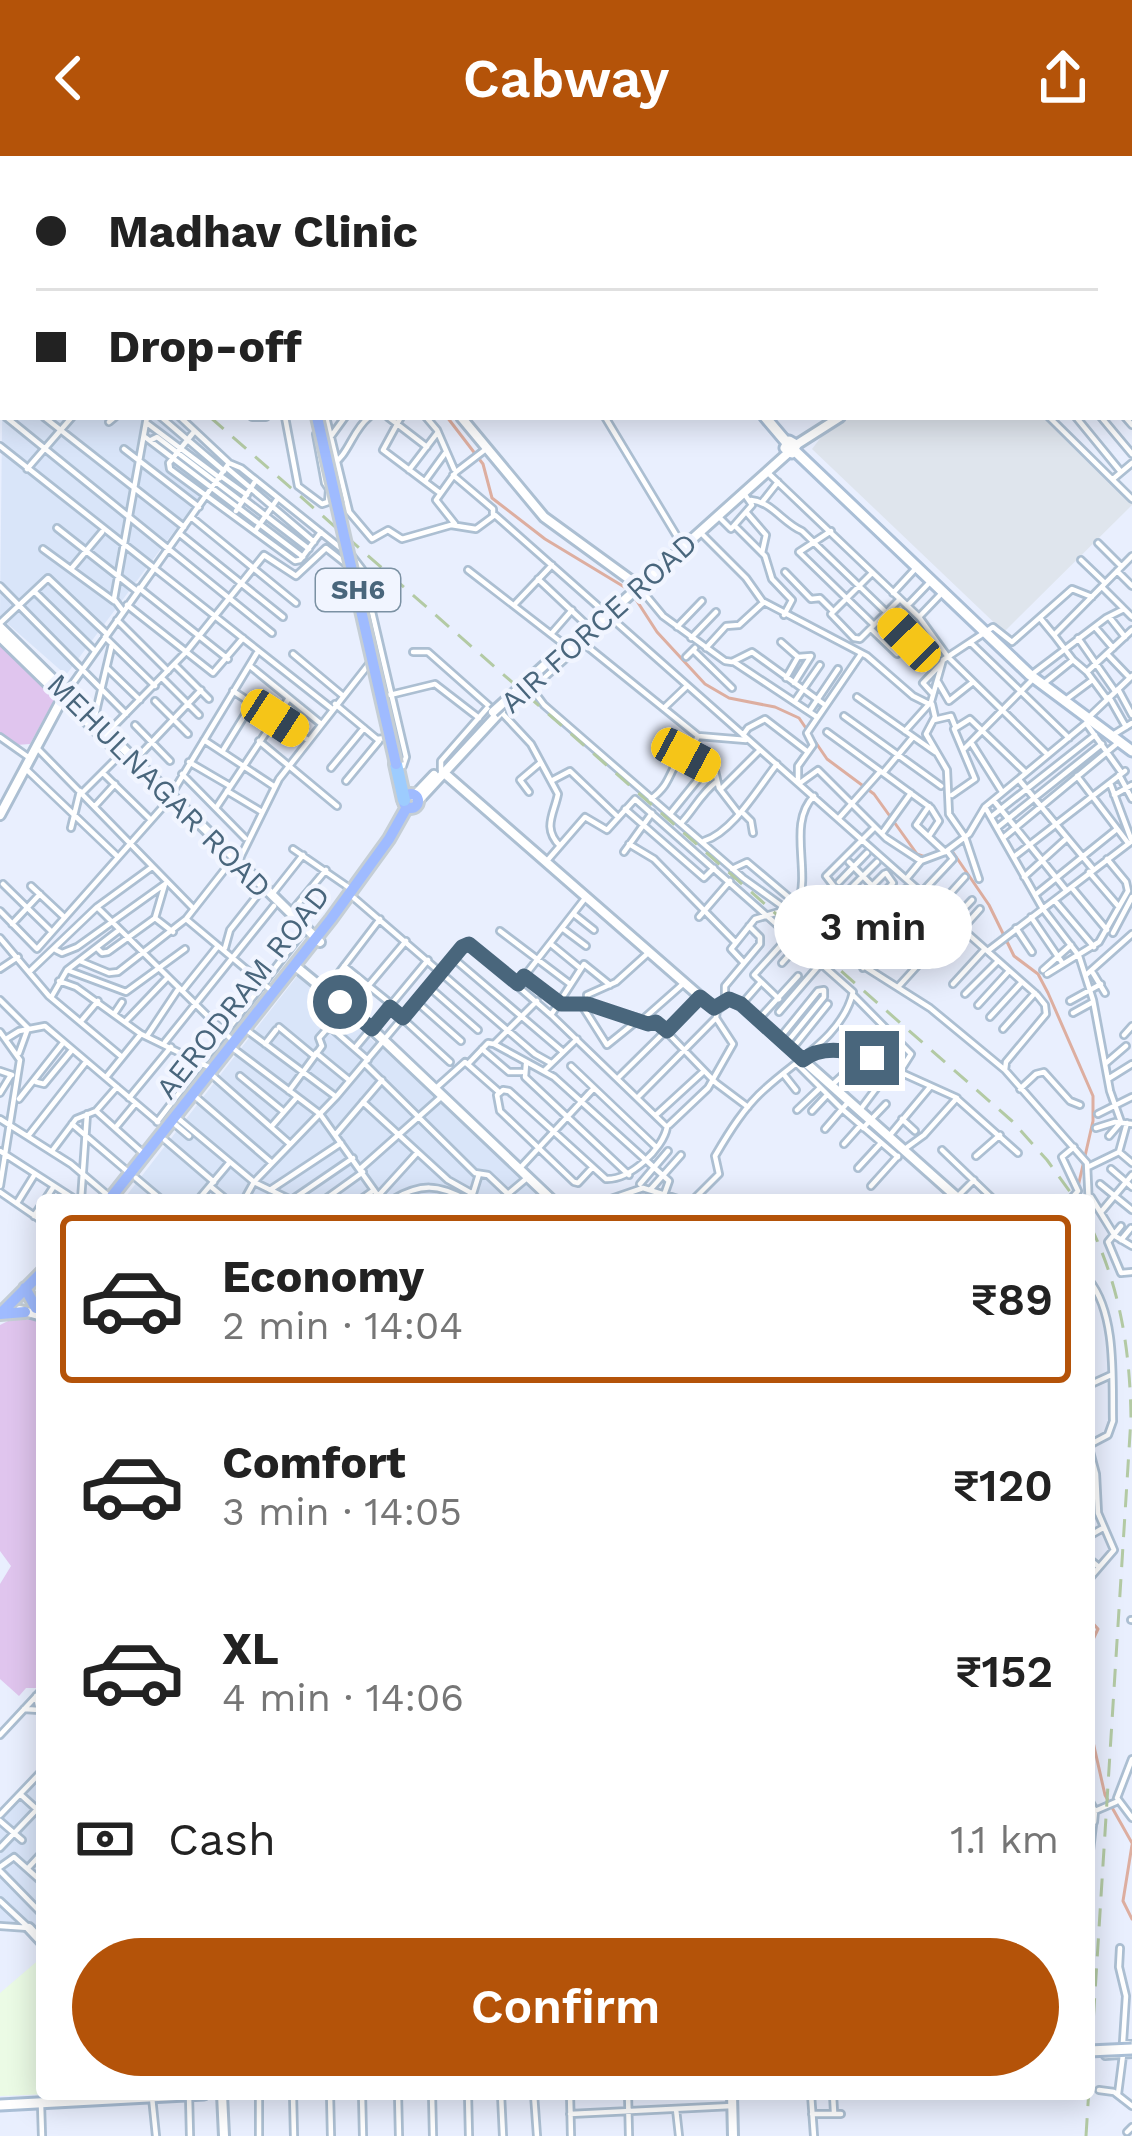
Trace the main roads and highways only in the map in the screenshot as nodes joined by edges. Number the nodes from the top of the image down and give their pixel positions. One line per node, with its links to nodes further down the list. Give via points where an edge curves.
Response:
1 (318, 420): 4 (main road, SH6, bridge)
2 (768, 420): 3 (main road, via 1035,680)
3 (1132, 751)
4 (399, 765): 5 (highway, SH6)
5 (411, 801): 6 (main road, AERODRAM ROAD, via 353,894)
6 (274, 994): 7 (main road, AERODRAM ROAD); 7 (main road, AERODRAM ROAD)
7 (232, 1042): 8 (main road, AERODRAM ROAD)
8 (209, 1069): 9 (main road, AERODRAM ROAD); 9 (main road, AERODRAM ROAD)
9 (169, 1127): 10 (main road, AERODRAM ROAD); 10 (main road, AERODRAM ROAD)
10 (134, 1176): 11 (main road, AERODRAM ROAD)
11 (117, 1194)
12 (36, 1275): 15 (main road)
13 (36, 1276): 14 (main road)
14 (25, 1288): 15 (main road); 16 (main road)
15 (6, 1305): 16 (main road)
16 (36, 1312)
17 (1095, 2051): 18 (main road, bridge)
18 (1130, 2051)
19 (36, 2100): 21 (main road)
20 (81, 2100): 21 (main road)
21 (0, 2103)

